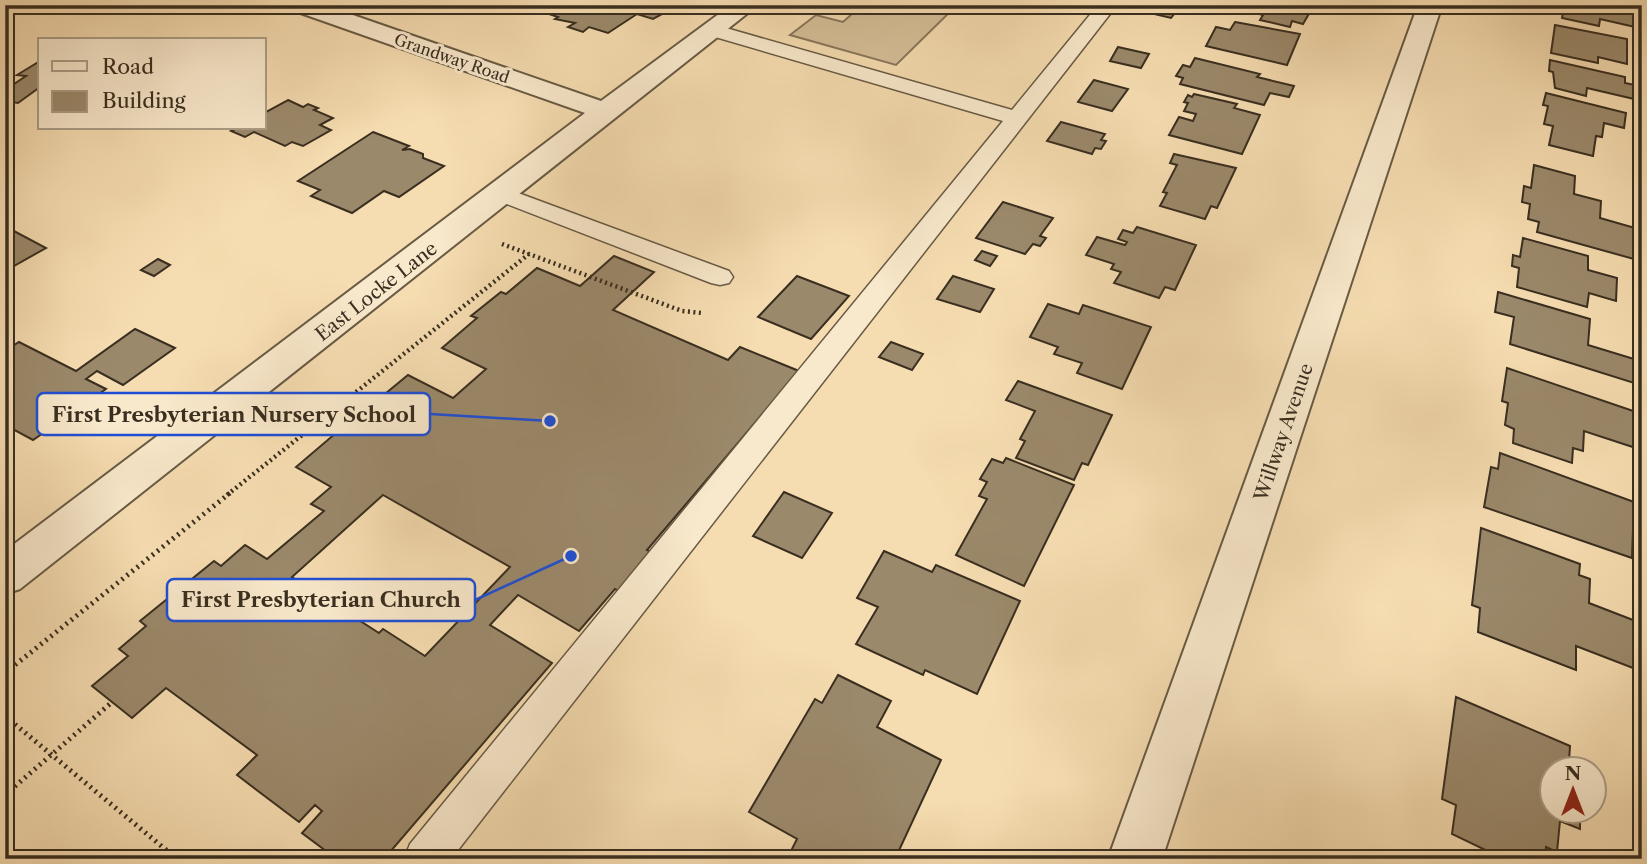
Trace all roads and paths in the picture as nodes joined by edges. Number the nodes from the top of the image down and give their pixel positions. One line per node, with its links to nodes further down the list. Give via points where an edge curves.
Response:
1 (300, 5): 6 (street, Grandway Road)
2 (746, 5): 5 (street, East Locke Lane)
3 (1108, 5): 7 (lane)
4 (1430, 5): 19 (street, Willway Avenue)
5 (712, 30): 6 (street, East Locke Lane); 7 (lane)
6 (605, 111): 8 (street, East Locke Lane)
7 (1017, 118): 18 (lane)
8 (502, 194): 10 (lane); 11 (street, East Locke Lane)
9 (529, 254): 12 (path)
10 (720, 278)
11 (5, 576)
12 (5, 674)
13 (111, 703): 15 (path)
14 (5, 716): 15 (path)
15 (53, 755): 16 (path); 17 (path)
16 (5, 795)
17 (177, 859)
18 (425, 859)
19 (1135, 859)

